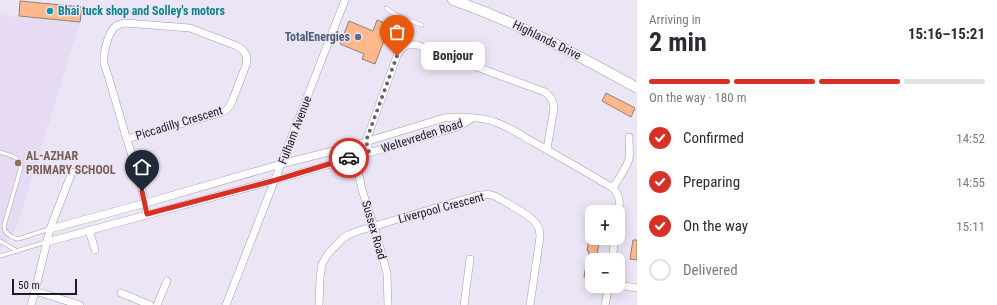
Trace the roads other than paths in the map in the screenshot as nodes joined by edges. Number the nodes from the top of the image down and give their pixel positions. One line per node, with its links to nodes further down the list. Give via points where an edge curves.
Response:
1 (346, 0): 15 (street, Fulham Avenue)
2 (453, 0): 5 (main road, Highlands Drive, via 539,35)
3 (386, 8): 4 (lane, via 398,16)
4 (422, 25)
5 (637, 88)
6 (472, 118): 9 (street, Weltevreden Road, via 444,118); 11 (street, Weltevreden Road, via 496,122); 13 (street, Weltevreden Road, via 451,129)
7 (629, 137): 18 (street, via 629,158)
8 (127, 139): 8 (street, Piccadilly Crescent, via 104,63 113,28 125,23 190,28 244,51 247,57 246,65 234,99 226,110); 19 (street, Piccadilly Crescent)
9 (366, 141): 10 (street, Weltevreden Road); 11 (street, via 397,56 400,50 411,44 545,92 554,101); 13 (street)
10 (353, 145): 14 (street, Sussex Road); 15 (street, Weltevreden Road)
11 (547, 149): 18 (street, Weltevreden Road)
12 (0, 152): 23 (lane, via 15,157 21,167 4,226 6,232 19,239)
13 (369, 152): 14 (street, Weltevreden Road)
14 (355, 156): 17 (street, Weltevreden Road); 22 (street, Sussex Road, via 362,190)
15 (282, 164): 17 (street, Fulham Avenue); 19 (street, Weltevreden Road)
16 (72, 172): 23 (street)
17 (276, 180): 21 (street, Weltevreden Road); 41 (street, Fulham Avenue)
18 (613, 188): 20 (street, via 617,192)
19 (146, 203): 21 (street, Piccadilly Crescent); 23 (street, Weltevreden Road)
20 (620, 205)
21 (147, 214): 24 (street, Weltevreden Road)
22 (374, 226): 42 (street, Liverpool Crescent, via 348,235 328,254 321,269); 43 (street, Sussex Road, via 387,273); 45 (street, Liverpool Crescent, via 480,195 498,198 529,216 540,231)
23 (50, 229): 26 (street)
24 (89, 230): 26 (street, Weltevreden Road); 27 (street)
25 (0, 241): 28 (lane)
26 (47, 242): 28 (lane); 34 (street)
27 (95, 250)
28 (17, 251): 29 (lane)
29 (0, 256)
30 (470, 259): 44 (street)
31 (167, 281): 40 (street)
32 (625, 286): 33 (street)
33 (637, 288)
34 (35, 291): 37 (street); 38 (street)
35 (121, 293): 39 (street)
36 (607, 293): 46 (street)
37 (31, 305)
38 (80, 305)
39 (150, 305)
40 (157, 305)
41 (226, 305)
42 (319, 305)
43 (388, 305)
44 (464, 305)
45 (530, 305)
46 (606, 305)

